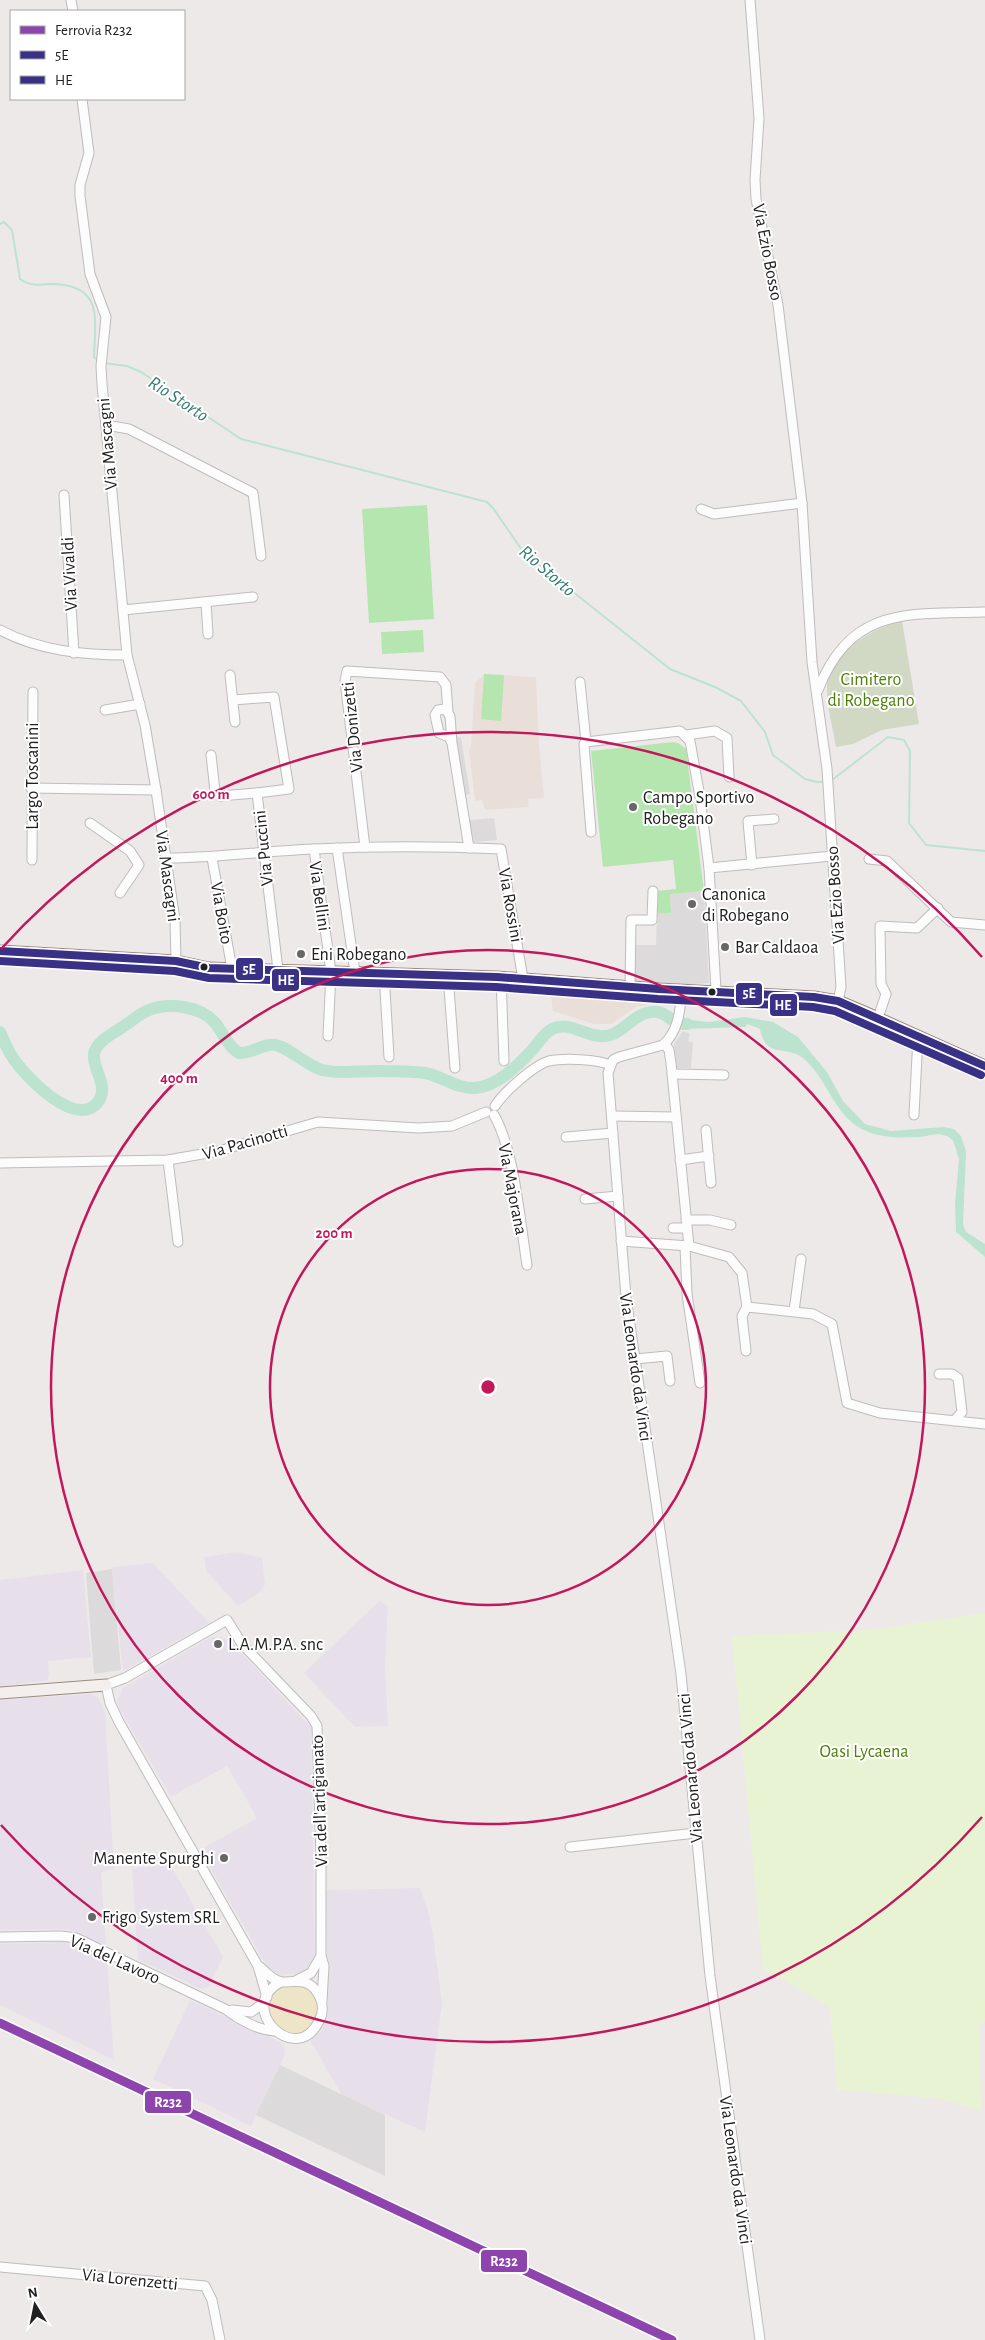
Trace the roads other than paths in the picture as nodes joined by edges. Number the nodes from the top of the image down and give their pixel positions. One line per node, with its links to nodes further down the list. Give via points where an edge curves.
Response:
1 (750, 0): 5 (street, Via Ezio Bosso, via 759,118 756,200 778,305)
2 (82, 100): 3 (street, Via Mascagni, via 89,154 80,196 90,274 106,317 102,363)
3 (106, 424): 7 (street, via 129,429 253,493); 10 (street, Via Mascagni)
4 (64, 495): 14 (street, Via Vivaldi)
5 (802, 503): 6 (street, via 714,514); 18 (street, Via Ezio Bosso, via 812,662)
6 (701, 509)
7 (261, 556)
8 (253, 597): 9 (street)
9 (206, 603): 10 (street); 13 (street)
10 (123, 610): 15 (street, Via Mascagni)
11 (985, 612): 18 (street, via 922,613 882,620 853,636 839,651)
12 (0, 630): 14 (street, via 41,646)
13 (208, 634)
14 (74, 653): 15 (street)
15 (127, 655): 21 (street, Via Mascagni)
16 (230, 675): 20 (street)
17 (580, 682): 26 (street)
18 (817, 691): 41 (street, Via Ezio Bosso, via 827,769)
19 (33, 692): 30 (street, Largo Toscanini)
20 (234, 700): 24 (street); 32 (street, Via Puccini, via 274,696 289,789)
21 (140, 704): 22 (street); 31 (street, Via Mascagni)
22 (105, 710)
23 (448, 712): 27 (street); 27 (street, via 438,710 435,715 439,733 449,737); 36 (street, Via Donizetti, via 446,685 440,677 351,670 345,675)
24 (235, 722)
25 (686, 735): 26 (street, via 680,731); 29 (street, via 715,731 727,738); 47 (street, via 690,741 700,797)
26 (586, 742): 35 (street)
27 (452, 743): 38 (street)
28 (211, 755): 32 (street, via 216,791 220,796)
29 (730, 777)
30 (31, 788): 31 (street); 45 (street, Largo Toscanini)
31 (156, 790): 42 (street, Via Mascagni)
32 (256, 793): 40 (street, Via Puccini)
33 (774, 819): 46 (street, via 748,821)
34 (90, 824): 49 (street, via 130,851 139,865)
35 (591, 832)
36 (365, 847): 37 (street); 38 (street)
37 (337, 848): 39 (street); 57 (street)
38 (469, 848): 61 (street, Via Rossini, via 501,849)
39 (314, 849): 40 (street); 56 (street, Via Bellini)
40 (263, 852): 43 (street); 55 (street, Via Puccini)
41 (832, 856): 46 (street); 65 (street, Via Ezio Bosso, via 841,987)
42 (166, 858): 43 (street); 53 (street, Via Mascagni, via 176,935)
43 (212, 858): 54 (street, Via Boito)
44 (869, 859): 50 (street, via 887,861)
45 (32, 860)
46 (752, 865): 47 (street)
47 (709, 868): 64 (street)
48 (653, 891): 62 (street, via 652,920 631,920)
49 (120, 893)
50 (938, 908): 51 (street, via 951,922); 66 (street, via 917,928 880,926 881,984 886,994)
51 (985, 925)
52 (0, 951): 53 (main road)
53 (176, 961): 54 (main road)
54 (232, 969): 55 (main road)
55 (278, 970): 56 (main road)
56 (331, 972): 57 (main road); 67 (street, Via Bellini)
57 (355, 972): 58 (main road)
58 (384, 973): 59 (main road); 70 (street)
59 (448, 975): 60 (main road); 74 (street)
60 (501, 977): 61 (main road); 71 (street)
61 (523, 979): 62 (main road)
62 (630, 987): 63 (main road)
63 (682, 990): 64 (main road); 69 (street, via 675,1032)
64 (716, 990): 65 (main road, via 804,995)
65 (838, 1001): 66 (main road)
66 (878, 1018): 68 (main road)
67 (328, 1036)
68 (918, 1036): 73 (main road); 79 (street)
69 (665, 1044): 72 (street, via 627,1054 613,1060); 75 (street)
70 (389, 1057)
71 (504, 1061)
72 (610, 1065): 77 (street, Via Pacinotti, via 599,1061 548,1061 504,1095); 78 (street, Via Leonardo da Vinci)
73 (985, 1066)
74 (455, 1068)
75 (672, 1074): 76 (street); 80 (street)
76 (724, 1075)
77 (492, 1111): 85 (street, Via Pacinotti, via 452,1126 419,1128 318,1122 220,1152); 98 (street, Via Majorana, via 502,1131 511,1166)
78 (612, 1116): 80 (street); 82 (street, Via Leonardo da Vinci)
79 (914, 1116)
80 (676, 1117): 86 (street)
81 (706, 1130): 84 (street)
82 (613, 1133): 83 (street); 89 (street, Via Leonardo da Vinci)
83 (566, 1138)
84 (709, 1156): 86 (street); 88 (street)
85 (168, 1160): 87 (street, Via Pacinotti); 95 (street)
86 (680, 1160): 91 (street)
87 (0, 1163)
88 (711, 1183)
89 (618, 1196): 90 (street); 94 (street, Via Leonardo da Vinci)
90 (585, 1199)
91 (687, 1224): 92 (street, via 710,1220); 93 (street); 96 (street)
92 (731, 1225)
93 (673, 1228)
94 (621, 1240): 96 (street); 102 (street, Via Leonardo da Vinci)
95 (178, 1242)
96 (687, 1246): 99 (street, via 729,1257 742,1273); 105 (street, via 687,1294)
97 (801, 1259): 100 (street)
98 (527, 1265)
99 (747, 1307): 100 (street); 101 (street, via 742,1316)
100 (794, 1311): 106 (street, via 813,1314 832,1324 847,1403 880,1413)
101 (746, 1352)
102 (635, 1359): 104 (street, via 667,1356); 110 (street, Via Leonardo da Vinci, via 681,1674)
103 (940, 1374): 106 (street, via 952,1374 958,1378 962,1412)
104 (670, 1381)
105 (700, 1383)
106 (954, 1421): 107 (street)
107 (985, 1424)
108 (106, 1685): 109 (main road); 113 (street, Via dell'artigianato, via 125,1678 227,1620 242,1644 311,1716 317,1726); 114 (street, via 119,1722)
109 (0, 1693)
110 (696, 1833): 111 (street); 123 (street, Via Leonardo da Vinci, via 710,1976)
111 (570, 1847)
112 (0, 1937): 119 (street, Via del Lavoro, via 76,1938)
113 (321, 1956): 115 (street, via 311,1973); 118 (street, Via dell'artigianato, via 324,1966)
114 (258, 1966): 116 (street); 117 (street)
115 (297, 1980): 116 (street); 118 (street, via 314,1988)
116 (281, 1982): 117 (street, via 273,1987)
117 (266, 1999): 119 (street, Via del Lavoro, via 251,2012); 120 (street, via 265,2017)
118 (322, 2001): 120 (street, Via dell'artigianato, via 321,2018 306,2035 288,2038)
119 (225, 2009): 120 (street, Via del Lavoro)
120 (274, 2032)
121 (0, 2267): 122 (street, Via Lorenzetti, via 205,2286 212,2300)
122 (220, 2340)
123 (760, 2340)

